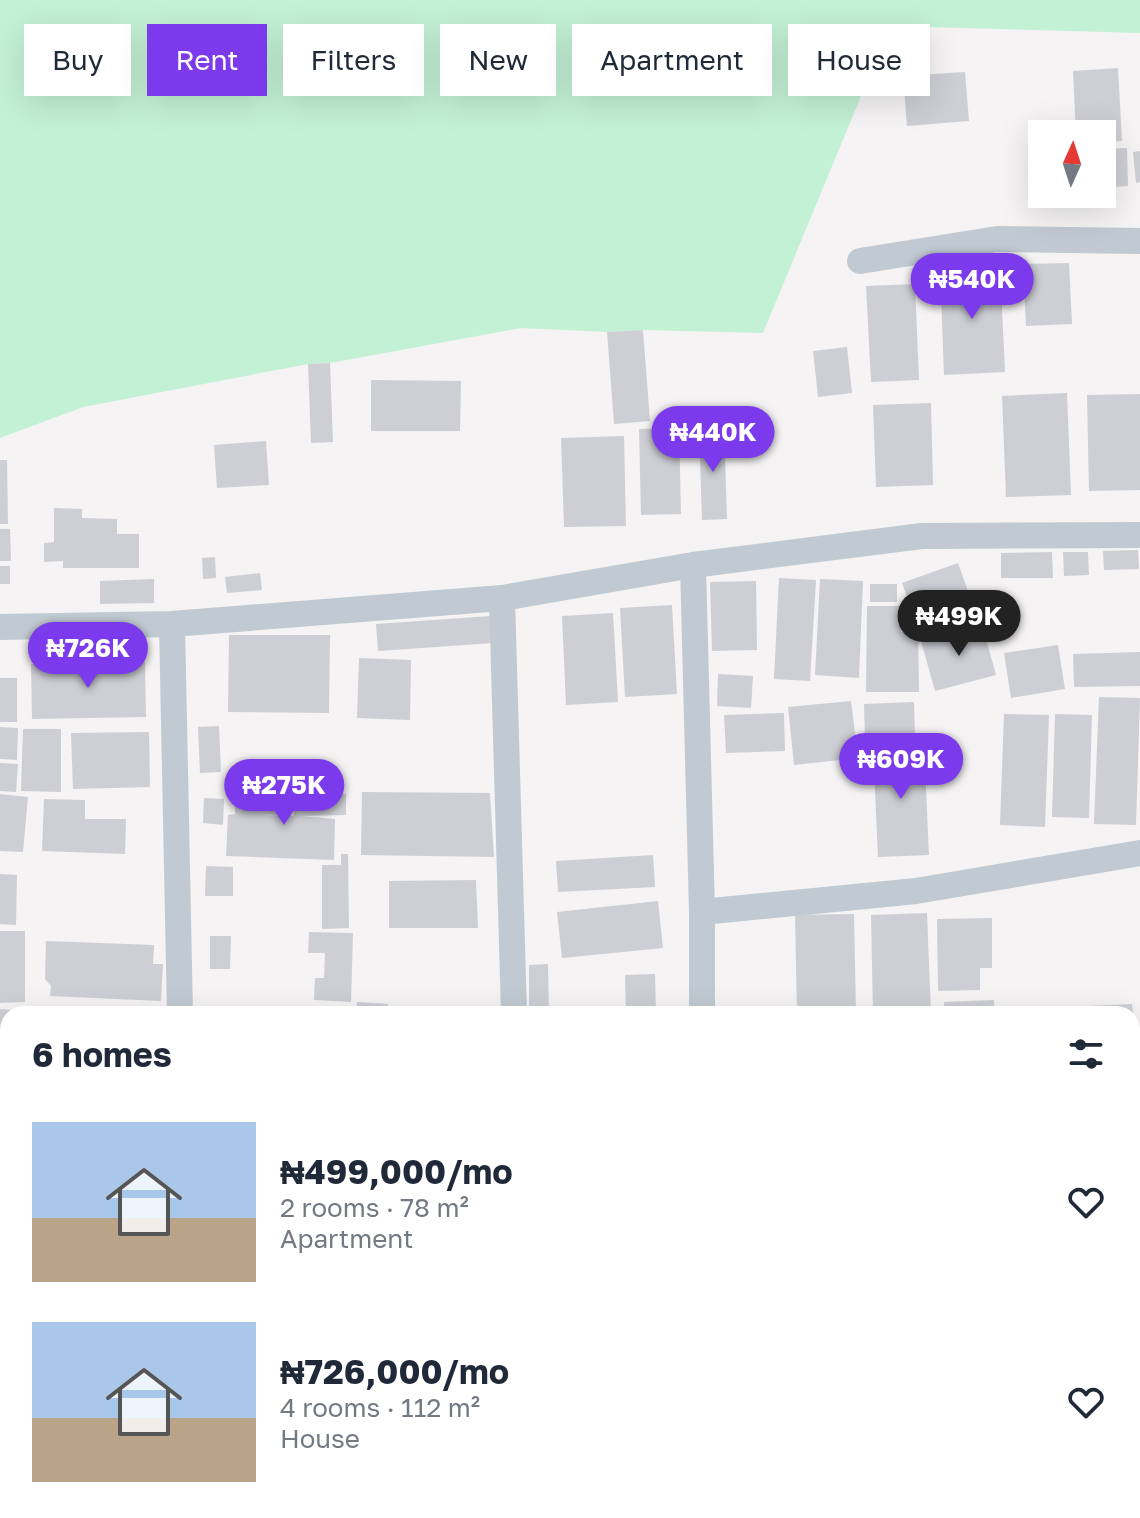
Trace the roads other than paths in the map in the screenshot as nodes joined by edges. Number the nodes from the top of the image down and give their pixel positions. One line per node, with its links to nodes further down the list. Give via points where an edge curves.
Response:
1 (1139, 245): 2 (street, via 997,239)
2 (860, 261)
3 (1140, 535): 4 (street, via 922,536)
4 (693, 565): 5 (street); 9 (street)
5 (502, 598): 6 (street); 11 (street)
6 (172, 624): 7 (street); 10 (street)
7 (0, 627)
8 (1140, 853): 9 (street, via 916,891)
9 (702, 912): 12 (street)
10 (180, 1006)
11 (514, 1006)
12 (702, 1006)

